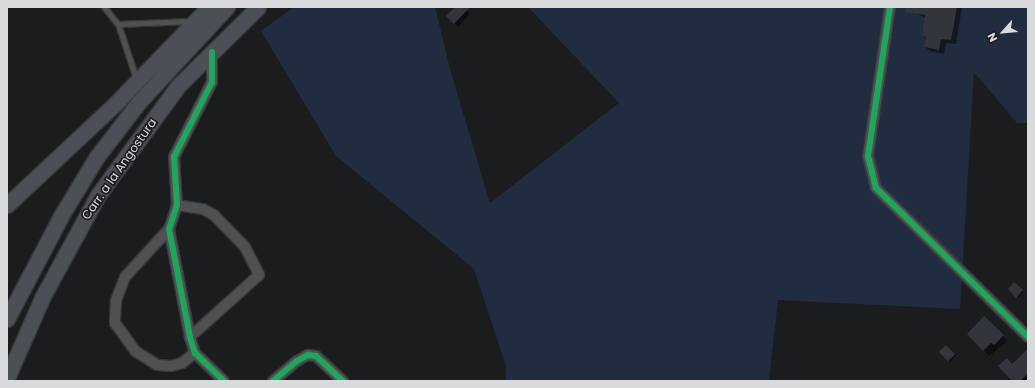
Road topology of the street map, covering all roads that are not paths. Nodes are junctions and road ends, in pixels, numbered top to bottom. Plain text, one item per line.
1 (104, 7) edge
2 (209, 7) edge
3 (227, 7) edge
4 (258, 7) edge
5 (890, 7) edge
6 (195, 20) junction
7 (118, 24) junction
8 (212, 52) junction
9 (137, 81) junction
10 (7, 205) edge
11 (176, 205) junction
12 (170, 229) junction
13 (7, 319) edge
14 (1027, 334) edge
15 (190, 337) junction
16 (195, 353) junction
17 (7, 378) edge
18 (224, 381) edge
19 (273, 381) edge
20 (343, 381) edge

1 - 7 lane
2 - 6 main road
3 - 13 main road, Carr. a la Angostura
4 - 8 main road, Carr. a la Angostura
5 - 14 street
6 - 7 lane
6 - 9 main road
7 - 9 lane
8 - 11 street
8 - 17 main road, Carr. a la Angostura
9 - 10 main road
11 - 12 street
11 - 15 street
12 - 15 street
12 - 16 street
15 - 16 street
16 - 18 street
19 - 20 street

